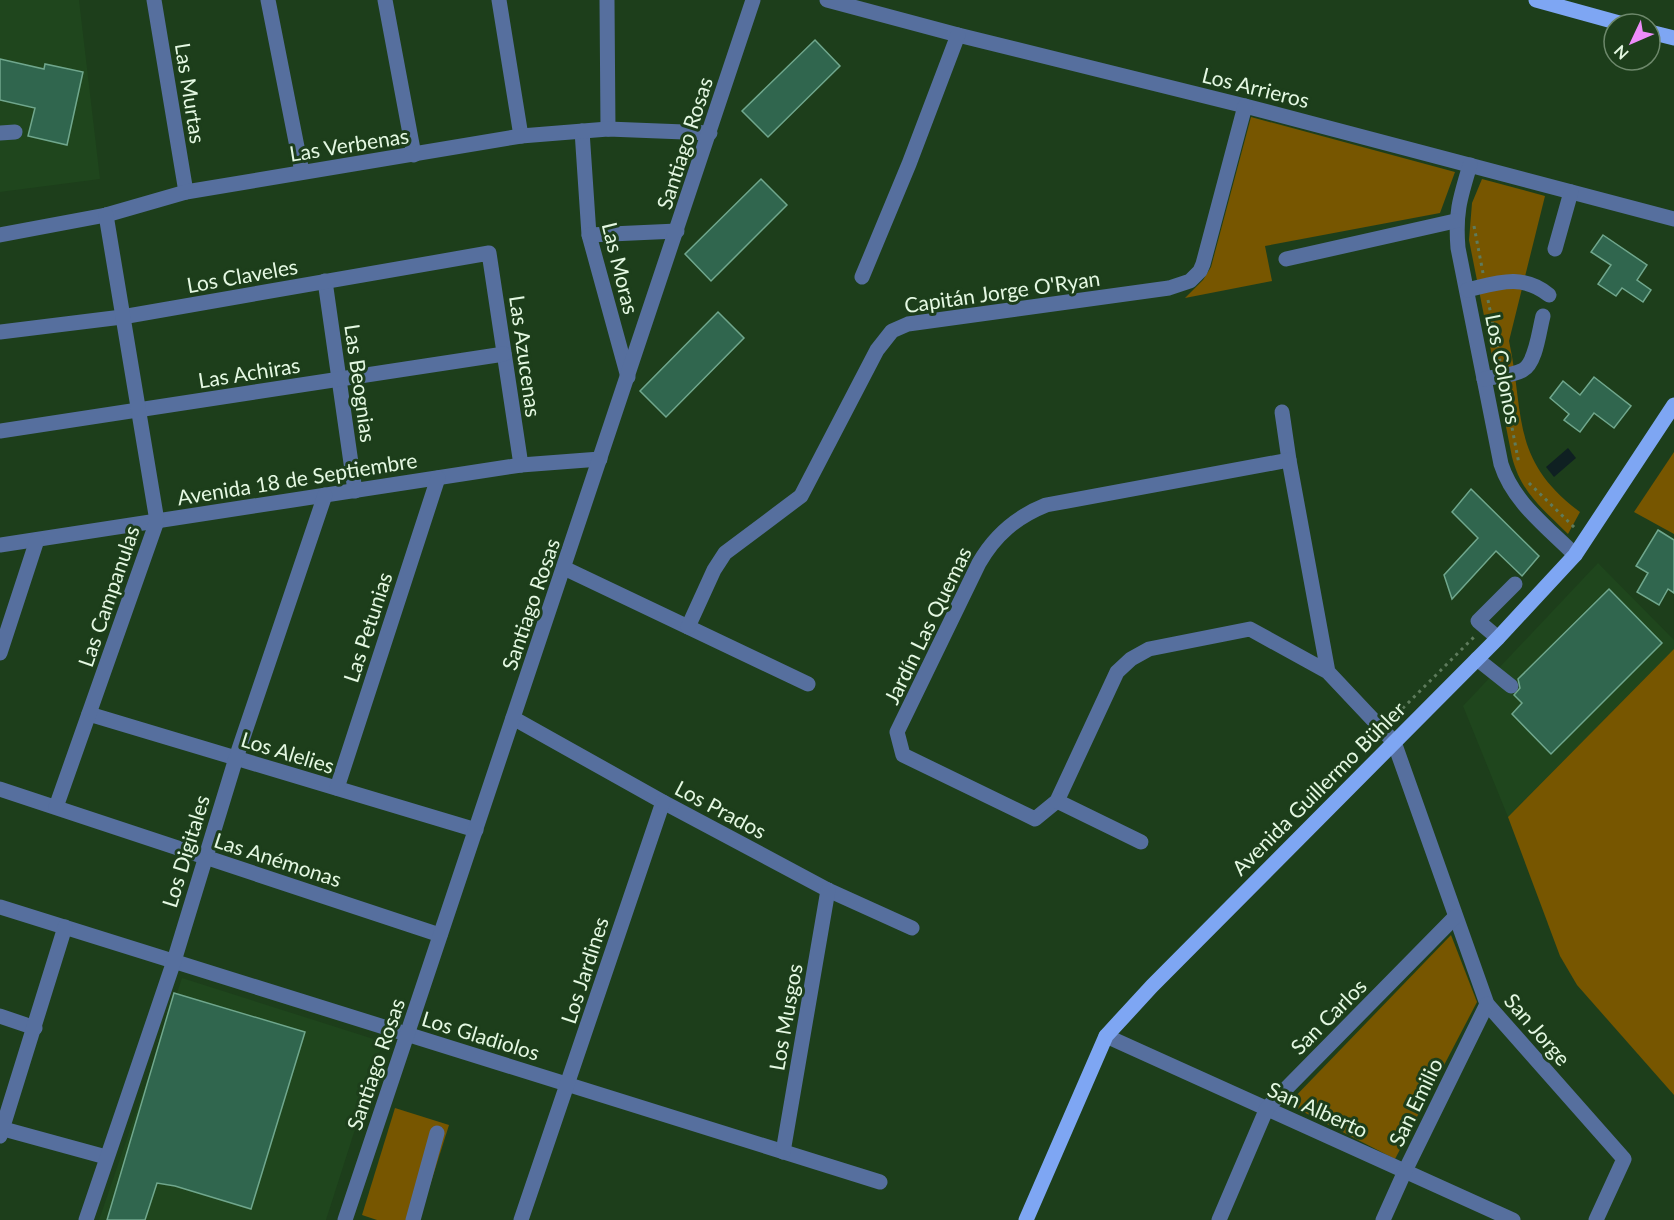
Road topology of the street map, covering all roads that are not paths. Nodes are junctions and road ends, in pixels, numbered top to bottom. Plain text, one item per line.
1 (154, 0) edge
2 (268, 0) edge
3 (386, 0) edge
4 (499, 0) edge
5 (607, 0) edge
6 (753, 0) edge
7 (827, 0) edge
8 (1536, 0) edge
9 (1602, 18) edge
10 (958, 35) junction
11 (1245, 106) junction
12 (608, 129) junction
13 (582, 131) junction
14 (710, 133) junction
15 (521, 136) junction
16 (414, 155) junction
17 (1470, 165) junction
18 (302, 172) junction
19 (186, 192) junction
20 (1571, 192) junction
21 (106, 214) junction
22 (1674, 219) edge
23 (1455, 221) junction
24 (677, 231) junction
25 (0, 235) edge
26 (589, 235) junction
27 (1555, 249) dead end
28 (489, 253) joint
29 (1286, 259) dead end
30 (862, 277) dead end
31 (325, 282) junction
32 (1467, 290) junction
33 (1549, 295) dead end
34 (122, 316) junction
35 (1543, 316) dead end
36 (0, 332) edge
37 (504, 354) junction
38 (628, 377) junction
39 (1484, 379) junction
40 (340, 380) junction
41 (1674, 405) edge
42 (138, 411) junction
43 (1282, 412) dead end
44 (0, 431) edge
45 (600, 459) junction
46 (1289, 460) junction
47 (520, 465) junction
48 (438, 478) junction
49 (354, 491) junction
50 (325, 495) junction
51 (157, 521) junction
52 (37, 540) junction
53 (0, 545) edge
54 (1575, 555) junction
55 (564, 568) junction
56 (1515, 584) dead end
57 (688, 627) junction
58 (1498, 638) junction
59 (0, 653) edge
60 (1477, 659) junction
61 (1328, 672) junction
62 (808, 684) dead end
63 (1511, 686) dead end
64 (89, 714) junction
65 (513, 718) junction
66 (1394, 742) junction
67 (236, 758) junction
68 (337, 788) junction
69 (0, 789) edge
70 (663, 801) junction
71 (1057, 801) junction
72 (56, 807) junction
73 (476, 830) junction
74 (1141, 843) dead end
75 (206, 857) junction
76 (828, 890) junction
77 (0, 907) edge
78 (1455, 917) junction
79 (65, 927) junction
80 (912, 928) dead end
81 (440, 935) junction
82 (174, 961) junction
83 (1487, 1004) junction
84 (0, 1016) edge
85 (35, 1028) junction
86 (407, 1034) junction
87 (1106, 1036) junction
88 (568, 1085) junction
89 (1267, 1108) junction
90 (1, 1131) edge
91 (437, 1133) dead end
92 (783, 1152) junction
93 (106, 1157) junction
94 (1405, 1171) junction
95 (880, 1182) dead end
96 (86, 1220) edge
97 (345, 1220) edge
98 (413, 1220) edge
99 (521, 1220) edge
100 (1026, 1220) edge
101 (1220, 1220) edge
102 (1383, 1220) edge
103 (1513, 1220) edge
104 (1596, 1220) edge

1 - 19 street, Las Murtas
2 - 18 street
3 - 16 street
4 - 15 street
5 - 12 street
6 - 14 street, Santiago Rosas
7 - 10 street, Los Arrieros
8 - 9 main road
10 - 11 street, Los Arrieros
10 - 30 street
11 - 17 street, Los Arrieros
11 - 57 street, Capitán Jorge O'Ryan
12 - 13 street, Las Verbenas
12 - 14 street, Las Verbenas
13 - 15 street, Las Verbenas
13 - 26 street, Las Moras
14 - 24 street, Santiago Rosas
15 - 16 street, Las Verbenas
16 - 18 street, Las Verbenas
17 - 20 street, Los Arrieros
17 - 23 street, Los Colonos
18 - 19 street, Las Verbenas
19 - 21 street, Las Verbenas
20 - 22 street, Los Arrieros
20 - 27 street
21 - 25 street, Las Verbenas
21 - 34 street, Las Campanulas
23 - 29 street
23 - 32 street, Los Colonos
24 - 26 street
24 - 38 street, Santiago Rosas
26 - 38 street, Las Moras
28 - 31 street, Los Claveles
28 - 37 street, Las Azucenas
31 - 34 street, Los Claveles
31 - 40 street, Las Beognias
32 - 33 street
32 - 39 street, Los Colonos
34 - 36 street, Los Claveles
34 - 42 street, Las Campanulas
35 - 39 street
37 - 40 street, Las Achiras
37 - 47 street, Las Azucenas
38 - 45 street, Santiago Rosas
39 - 54 street, Los Colonos
40 - 42 street, Las Achiras
40 - 49 street, Las Beognias
41 - 54 main road, Avenida Guillermo Bühler
42 - 44 street, Las Achiras
42 - 51 street, Las Campanulas
43 - 46 street
45 - 47 street, Avenida 18 de Septiembre
45 - 55 street, Santiago Rosas
46 - 61 street
46 - 71 street, Jardín Las Quemas
47 - 48 street, Avenida 18 de Septiembre
48 - 49 street, Avenida 18 de Septiembre
48 - 68 street, Las Petunias
49 - 50 street, Avenida 18 de Septiembre
50 - 51 street, Avenida 18 de Septiembre
50 - 67 street, Los Digitales
51 - 52 street, Avenida 18 de Septiembre
51 - 64 street, Las Campanulas
52 - 53 street, Avenida 18 de Septiembre
52 - 59 street
54 - 58 main road, Avenida Guillermo Bühler
55 - 57 street
55 - 65 street, Santiago Rosas
56 - 58 street
57 - 62 street
58 - 60 main road, Avenida Guillermo Bühler
60 - 63 street
60 - 66 main road, Avenida Guillermo Bühler
61 - 66 street, Jardín Las Quemas
61 - 71 street, Jardín Las Quemas
64 - 67 street, Los Alelies
64 - 72 street, Las Campanulas
65 - 70 street, Los Prados
65 - 73 street, Santiago Rosas
66 - 78 street, San Jorge
66 - 87 main road, Avenida Guillermo Bühler
67 - 68 street, Los Alelies
67 - 75 street, Los Digitales
68 - 73 street, Los Alelies
69 - 72 street, Las Anémonas
70 - 76 street, Los Prados
70 - 88 street, Los Jardines
71 - 74 street
72 - 75 street, Las Anémonas
73 - 81 street, Santiago Rosas
75 - 81 street, Las Anémonas
75 - 82 street, Los Digitales
76 - 80 street, Los Prados
76 - 92 street, Los Musgos
77 - 79 street, Los Gladiolos
78 - 83 street, San Jorge
78 - 89 street, San Carlos
79 - 82 street, Los Gladiolos
79 - 85 street
81 - 86 street, Santiago Rosas
82 - 86 street, Los Gladiolos
82 - 93 street, Los Digitales
83 - 94 street, San Emilio
83 - 104 street, San Jorge
84 - 85 street
85 - 90 street
86 - 88 street, Los Gladiolos
86 - 97 street, Santiago Rosas
87 - 89 street, San Alberto
87 - 100 main road, Avenida Guillermo Bühler
88 - 92 street, Los Gladiolos
88 - 99 street, Los Jardines
89 - 94 street, San Alberto
89 - 101 street, San Carlos
90 - 93 street
91 - 98 street
92 - 95 street, Los Gladiolos
93 - 96 street, Los Digitales
94 - 102 street, San Emilio
94 - 103 street, San Alberto

